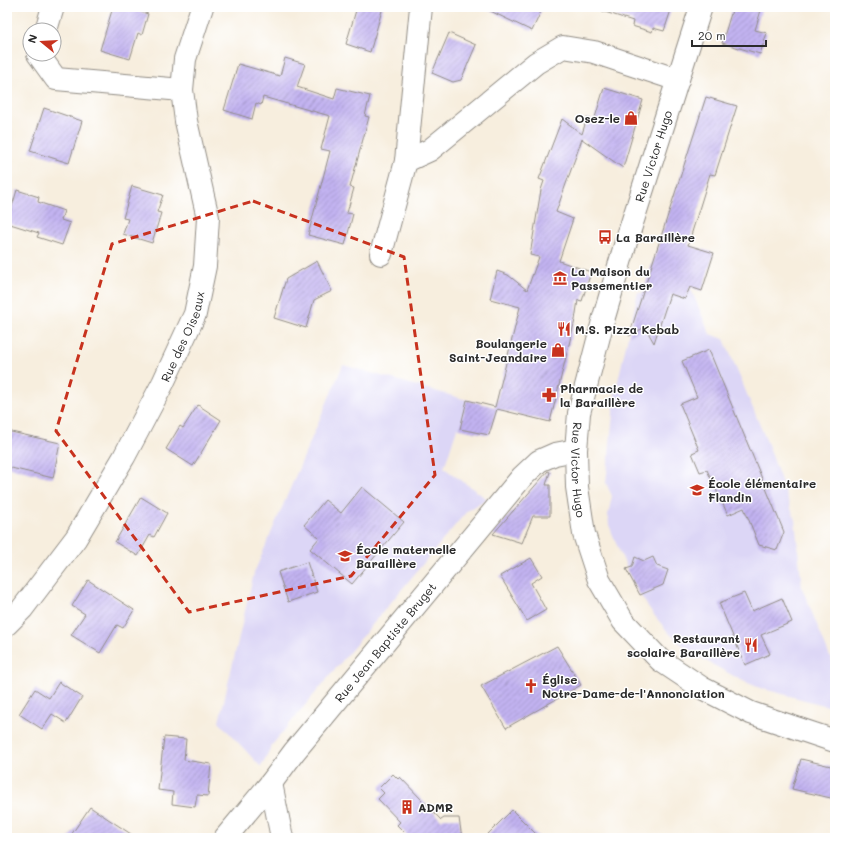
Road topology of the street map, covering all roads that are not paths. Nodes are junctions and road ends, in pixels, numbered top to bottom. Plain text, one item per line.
1 (53, 7) edge
2 (202, 7) edge
3 (421, 7) edge
4 (701, 7) edge
5 (48, 22) edge
6 (44, 62) edge
7 (678, 80) junction
8 (182, 90) junction
9 (406, 161) junction
10 (381, 254) dead end
11 (576, 450) junction
12 (7, 624) edge
13 (835, 741) edge
14 (271, 783) junction
15 (225, 838) edge
16 (282, 838) edge

1 - 5 street
2 - 8 street, Rue des Oiseaux
3 - 9 street
4 - 7 street, Rue Victor Hugo
6 - 8 street
7 - 9 street
7 - 11 street, Rue Victor Hugo
8 - 12 street, Rue des Oiseaux
9 - 10 street
11 - 13 street, Rue Victor Hugo
11 - 14 street, Rue Jean Baptiste Bruget
14 - 15 street, Rue Jean Baptiste Bruget
14 - 16 street

